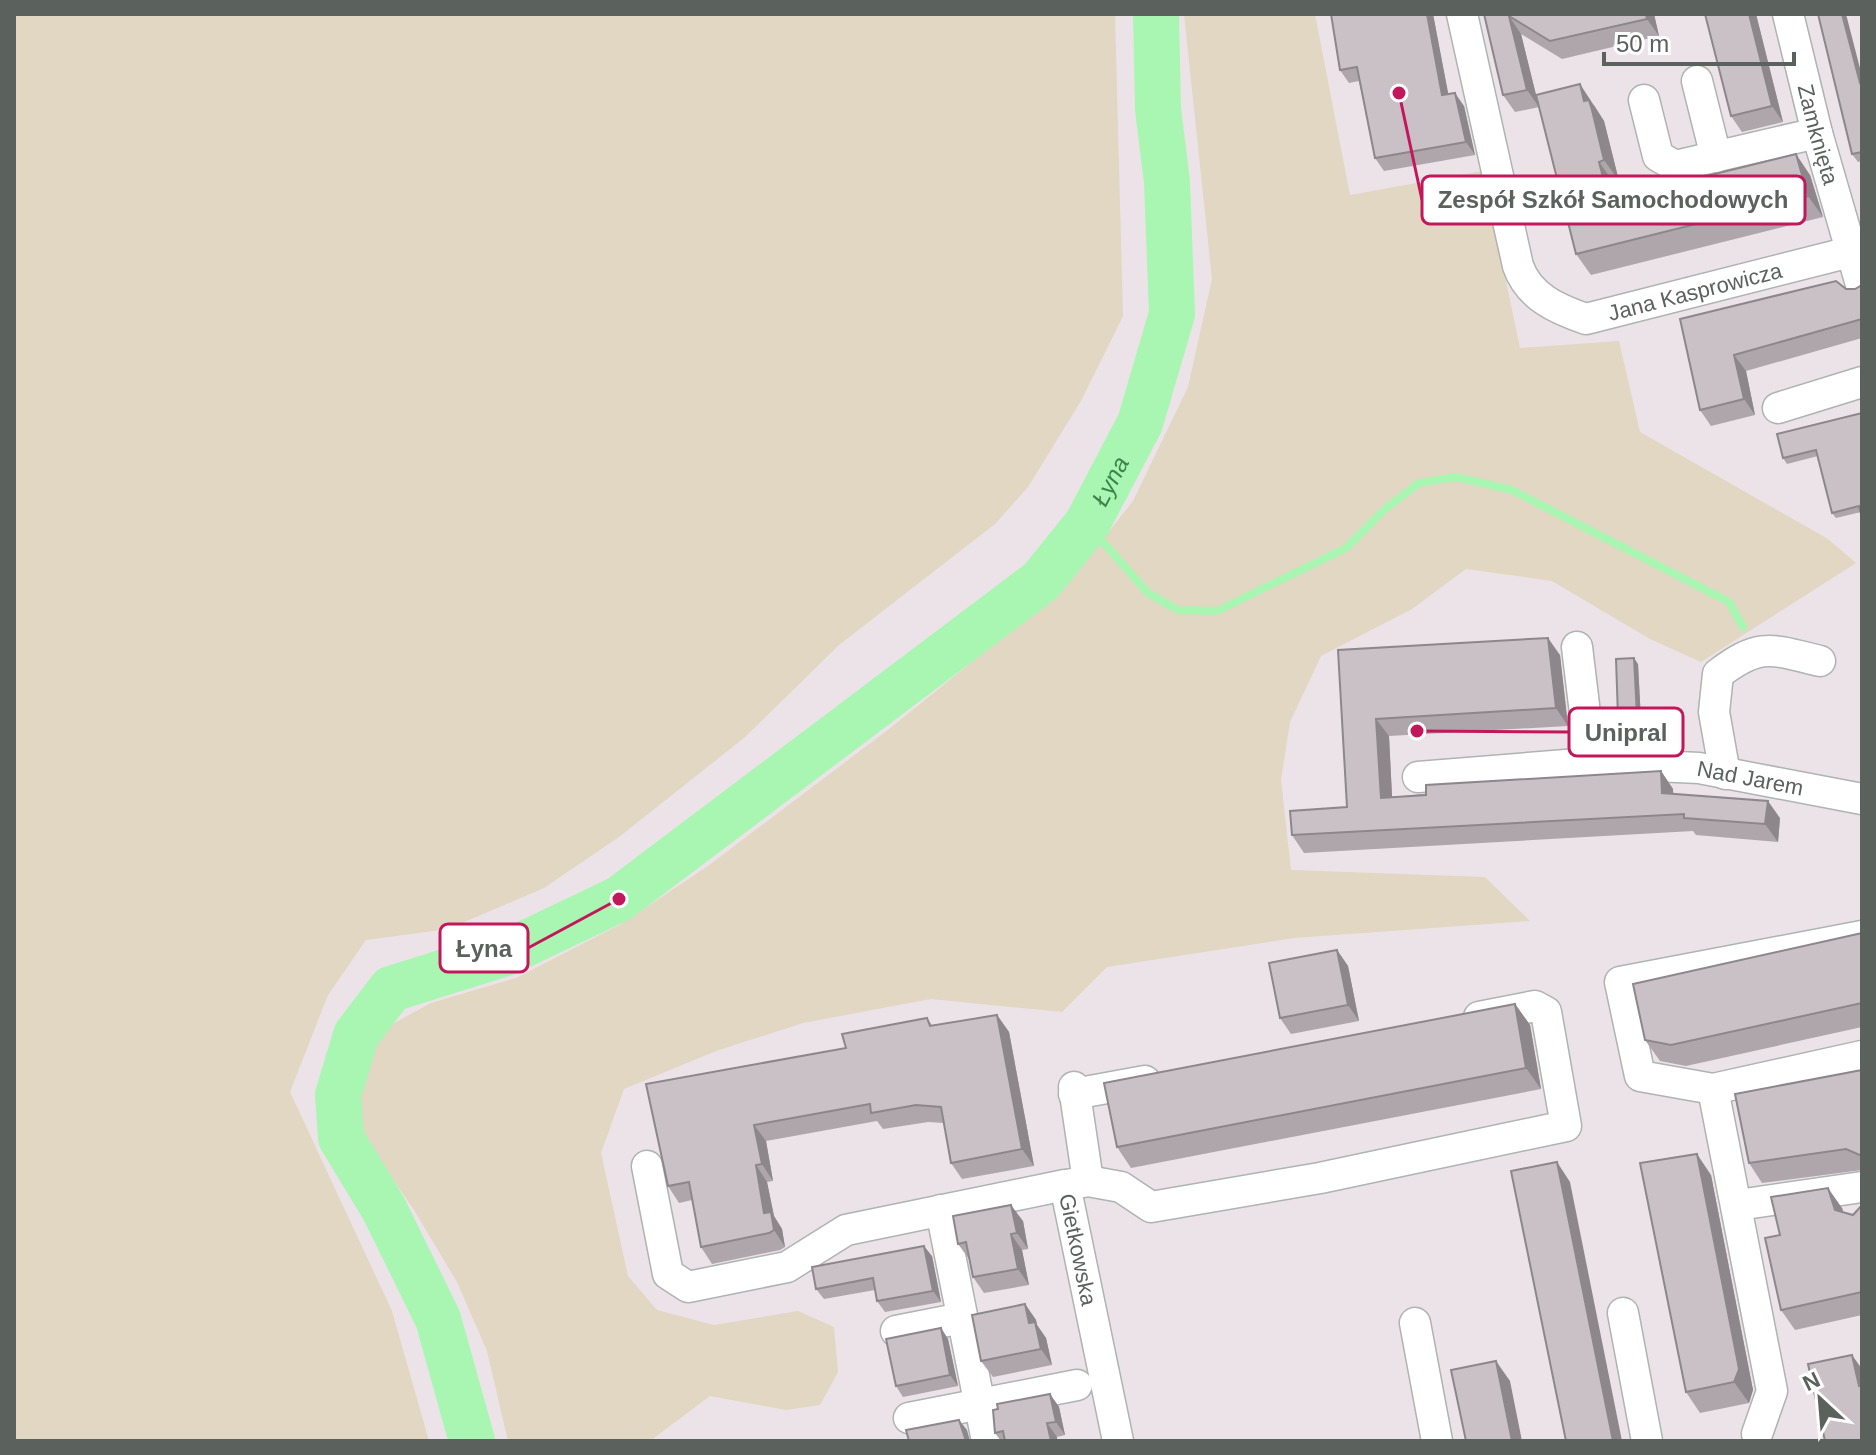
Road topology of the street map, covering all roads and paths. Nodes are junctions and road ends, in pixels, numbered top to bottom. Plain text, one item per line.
1 (1462, 14) edge
2 (1788, 14) edge
3 (1697, 81) dead end
4 (1644, 100) dead end
5 (1817, 133) junction
6 (1716, 157) junction
7 (1857, 250) edge
8 (1862, 288) edge
9 (1862, 382) edge
10 (1778, 408) dead end
11 (1577, 647) dead end
12 (1820, 661) dead end
13 (1591, 763) junction
14 (1725, 774) junction
15 (1418, 777) dead end
16 (1862, 799) edge
17 (1862, 936) edge
18 (1458, 1021) edge
19 (1862, 1056) edge
20 (1180, 1074) edge
21 (1713, 1089) junction
22 (647, 1166) dead end
23 (1077, 1183) junction
24 (1860, 1198) edge
25 (1738, 1205) junction
26 (941, 1210) junction
27 (1623, 1313) dead end
28 (962, 1318) junction
29 (1415, 1323) dead end
30 (896, 1331) dead end
31 (1077, 1385) dead end
32 (980, 1404) junction
33 (909, 1418) dead end
34 (1757, 1434) dead end
35 (987, 1441) edge
36 (1118, 1441) edge
37 (1437, 1441) edge
38 (1647, 1441) edge

1 - 7 street, Jana Kasprowicza
2 - 5 street, Zamknięta
3 - 6 street
4 - 6 street
5 - 6 street
5 - 7 street, Zamknięta
7 - 8 street, Zamknięta
9 - 10 street
11 - 13 street
12 - 14 street
13 - 14 street, Nad Jarem
13 - 15 street, Nad Jarem
14 - 16 street, Nad Jarem
17 - 21 street
18 - 23 street
19 - 21 street
20 - 23 street
21 - 25 street
22 - 26 street, Gietkowska
23 - 26 street, Gietkowska
23 - 36 street, Gietkowska
24 - 25 street
25 - 34 street
26 - 28 street
27 - 38 street
28 - 30 street
28 - 32 street
29 - 37 street
31 - 32 street
32 - 33 street
32 - 35 street

